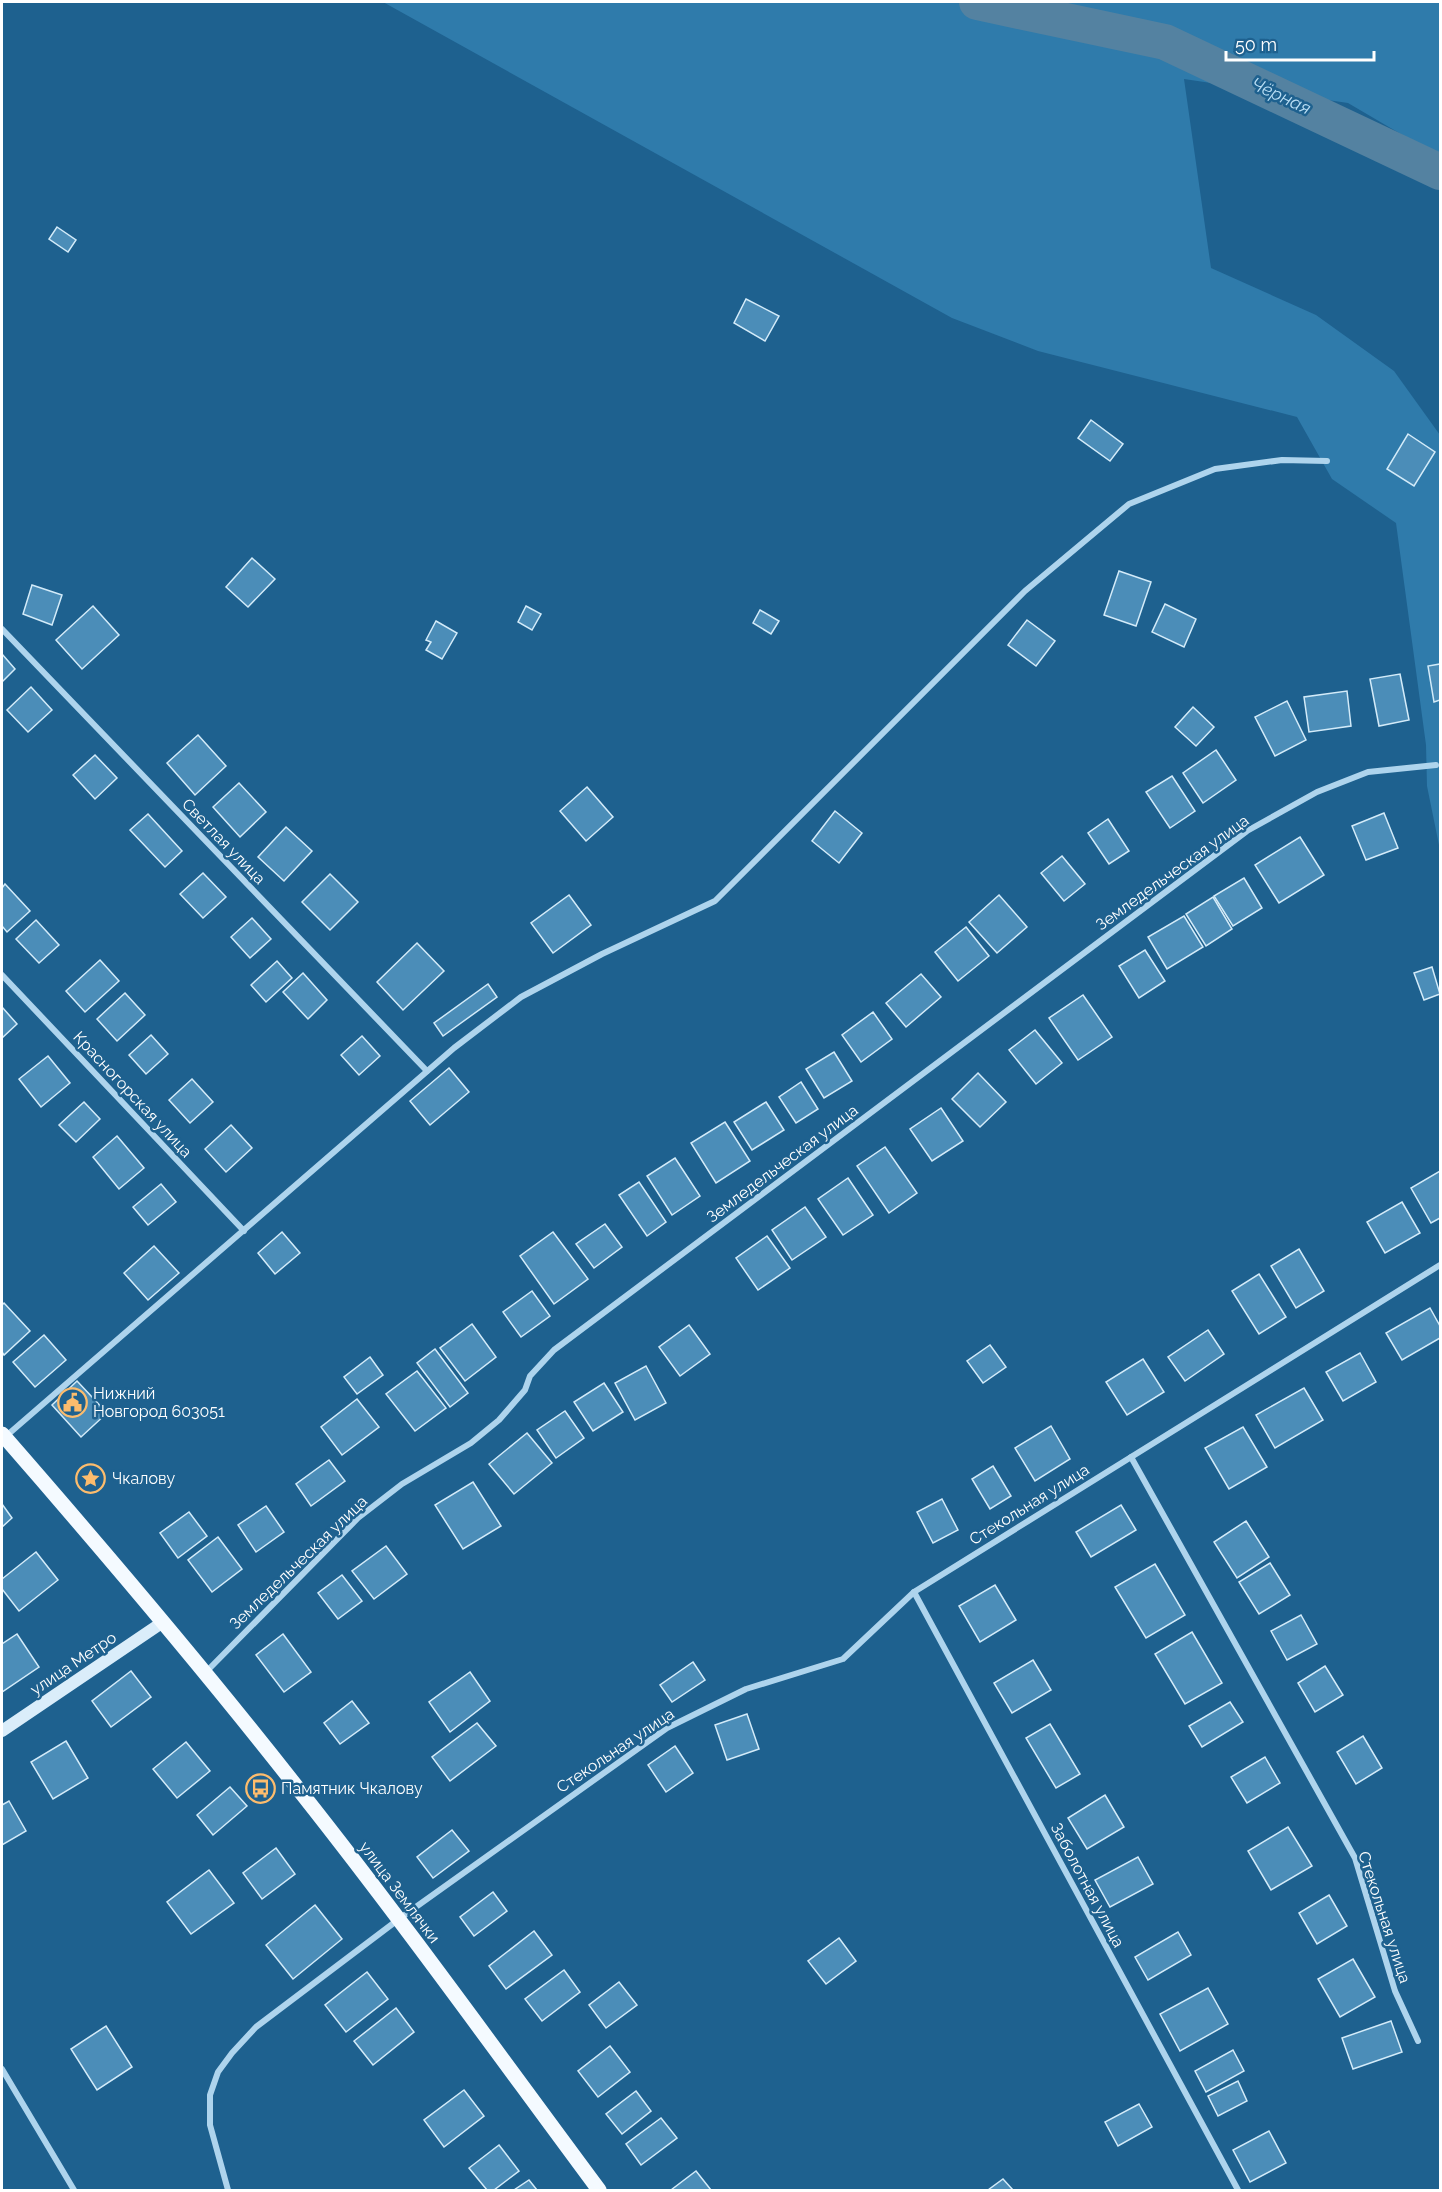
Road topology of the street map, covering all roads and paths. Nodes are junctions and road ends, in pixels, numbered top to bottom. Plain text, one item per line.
1 (1327, 461) dead end
2 (2, 629) edge
3 (1436, 765) dead end
4 (2, 975) edge
5 (428, 1071) junction
6 (244, 1232) junction
7 (1440, 1265) edge
8 (3, 1436) edge
9 (1131, 1457) junction
10 (914, 1592) junction
11 (163, 1622) junction
12 (205, 1672) junction
13 (2, 1731) edge
14 (399, 1919) junction
15 (1418, 2041) dead end
16 (2, 2069) edge
17 (74, 2190) edge
18 (228, 2190) edge
19 (599, 2190) edge
20 (1239, 2190) edge

1 - 5 street
2 - 5 street, Светлая улица
3 - 12 street, Земледельческая улица
4 - 6 street, Красногорская улица
5 - 6 street
6 - 8 street
7 - 9 street, Стекольная улица
8 - 11 main road, улица Землячки
9 - 10 street, Стекольная улица
9 - 15 street, Стекольная улица
10 - 14 street, Стекольная улица
10 - 20 street, Заболотная улица
11 - 12 main road, улица Землячки
11 - 13 street, улица Метро
12 - 14 main road, улица Землячки
14 - 18 street, Стекольная улица
14 - 19 main road, улица Землячки
16 - 17 street

